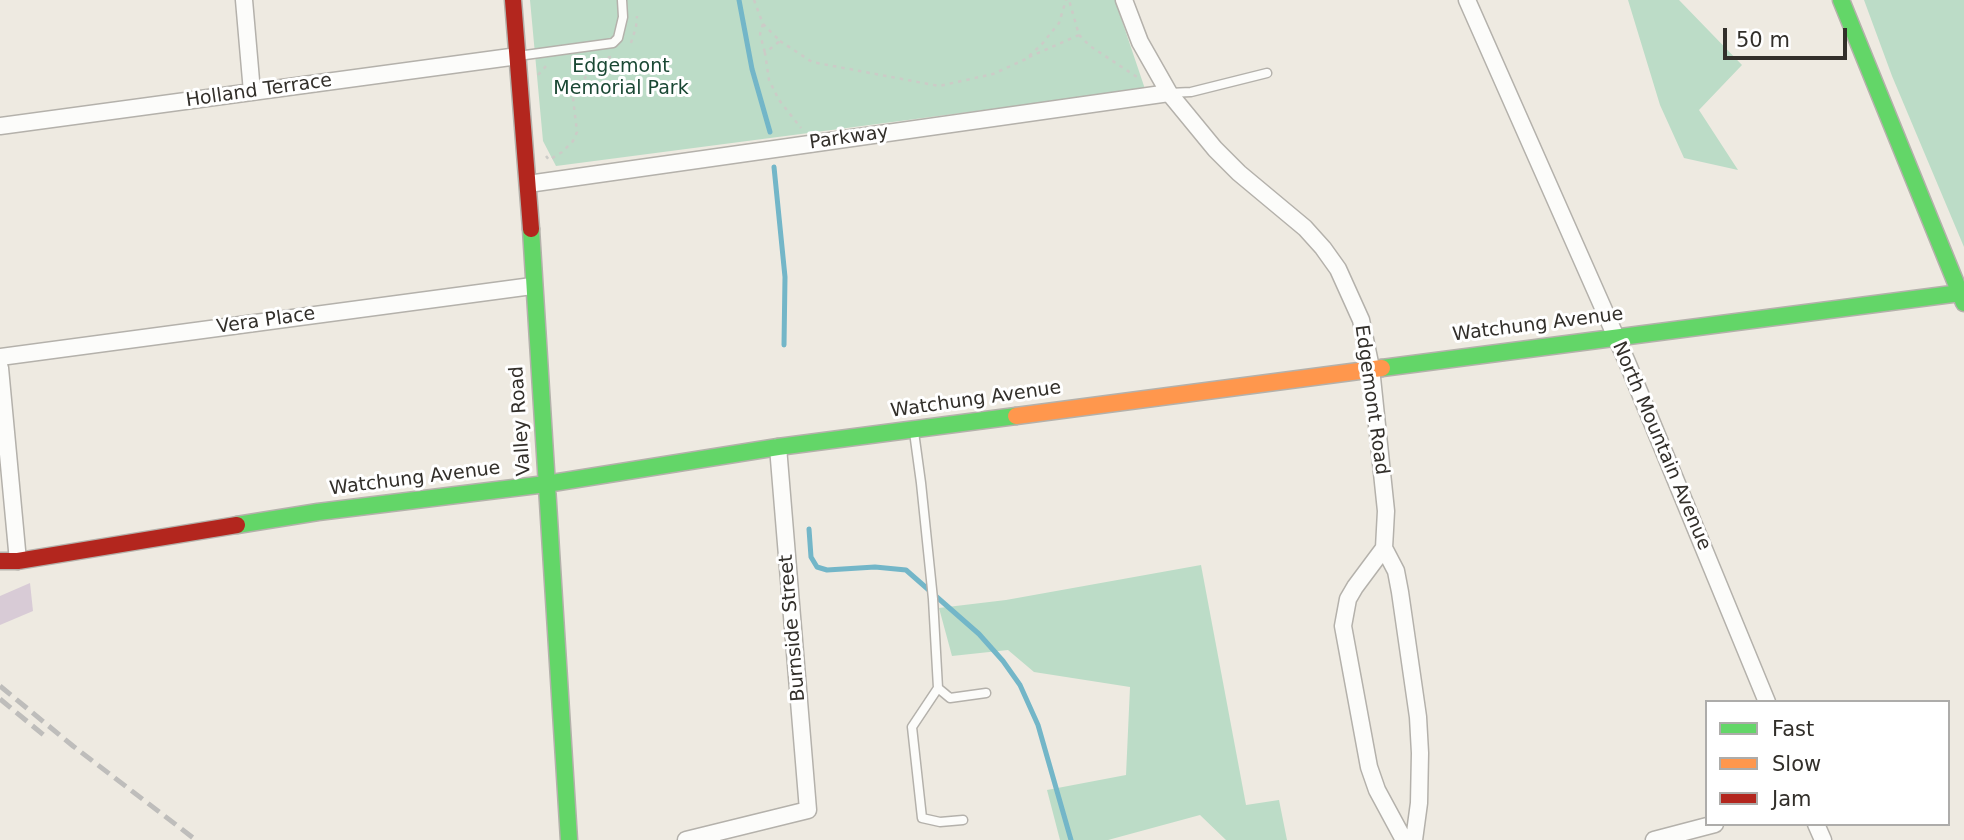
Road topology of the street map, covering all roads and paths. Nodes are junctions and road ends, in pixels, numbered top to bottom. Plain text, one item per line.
1 (244, 0) edge
2 (513, 0) edge
3 (622, 0) edge
4 (754, 0) edge
5 (1067, 0) edge
6 (1124, 0) edge
7 (1467, 0) edge
8 (1841, 0) edge
9 (636, 12) dead end
10 (763, 24) junction
11 (1079, 35) junction
12 (780, 41) junction
13 (630, 44) dead end
14 (623, 51) dead end
15 (765, 53) junction
16 (518, 56) junction
17 (1026, 59) junction
18 (595, 61) junction
19 (547, 64) dead end
20 (559, 64) dead end
21 (1267, 73) dead end
22 (533, 76) dead end
23 (1140, 79) dead end
24 (252, 92) junction
25 (1169, 93) junction
26 (0, 126) edge
27 (804, 145) junction
28 (549, 160) dead end
29 (528, 184) junction
30 (532, 286) junction
31 (1962, 298) edge
32 (1615, 337) junction
33 (0, 357) edge
34 (0, 368) edge
35 (1371, 368) junction
36 (914, 429) junction
37 (778, 447) junction
38 (546, 484) junction
39 (1384, 548) junction
40 (0, 561) edge
41 (18, 561) junction
42 (938, 688) junction
43 (986, 693) dead end
44 (1765, 700) edge
45 (963, 820) dead end
46 (1708, 826) edge
47 (569, 840) edge
48 (686, 840) edge
49 (1404, 840) edge
50 (1414, 840) edge
51 (1654, 840) edge

1 - 24 street
2 - 16 street, Valley Road
3 - 16 lane
4 - 10 path
5 - 11 path
5 - 17 path
6 - 25 street, Edgemont Road
7 - 32 street, North Mountain Avenue
8 - 31 street
9 - 13 path
10 - 12 path
10 - 15 path
11 - 17 path
11 - 23 path
12 - 15 path
12 - 17 path
14 - 18 path
15 - 27 path
16 - 24 street, Holland Terrace
16 - 29 street, Valley Road
18 - 20 path
18 - 28 path
19 - 22 path
21 - 25 lane
24 - 26 street, Holland Terrace
25 - 27 street, Parkway
25 - 35 street, Edgemont Road
27 - 29 street, Parkway
29 - 30 street, Valley Road
30 - 33 street, Vera Place
30 - 38 street, Valley Road
31 - 32 street, Watchung Avenue
32 - 35 street, Watchung Avenue
32 - 44 street, North Mountain Avenue
34 - 41 street
35 - 36 street, Watchung Avenue
35 - 39 street, Edgemont Road
36 - 37 street, Watchung Avenue
36 - 42 lane
37 - 38 street, Watchung Avenue
37 - 48 street, Burnside Street
38 - 41 street, Watchung Avenue
38 - 47 street, Valley Road
39 - 49 street
39 - 50 street, Edgemont Road
40 - 41 street, Watchung Avenue
42 - 43 lane
42 - 45 lane
46 - 51 street

